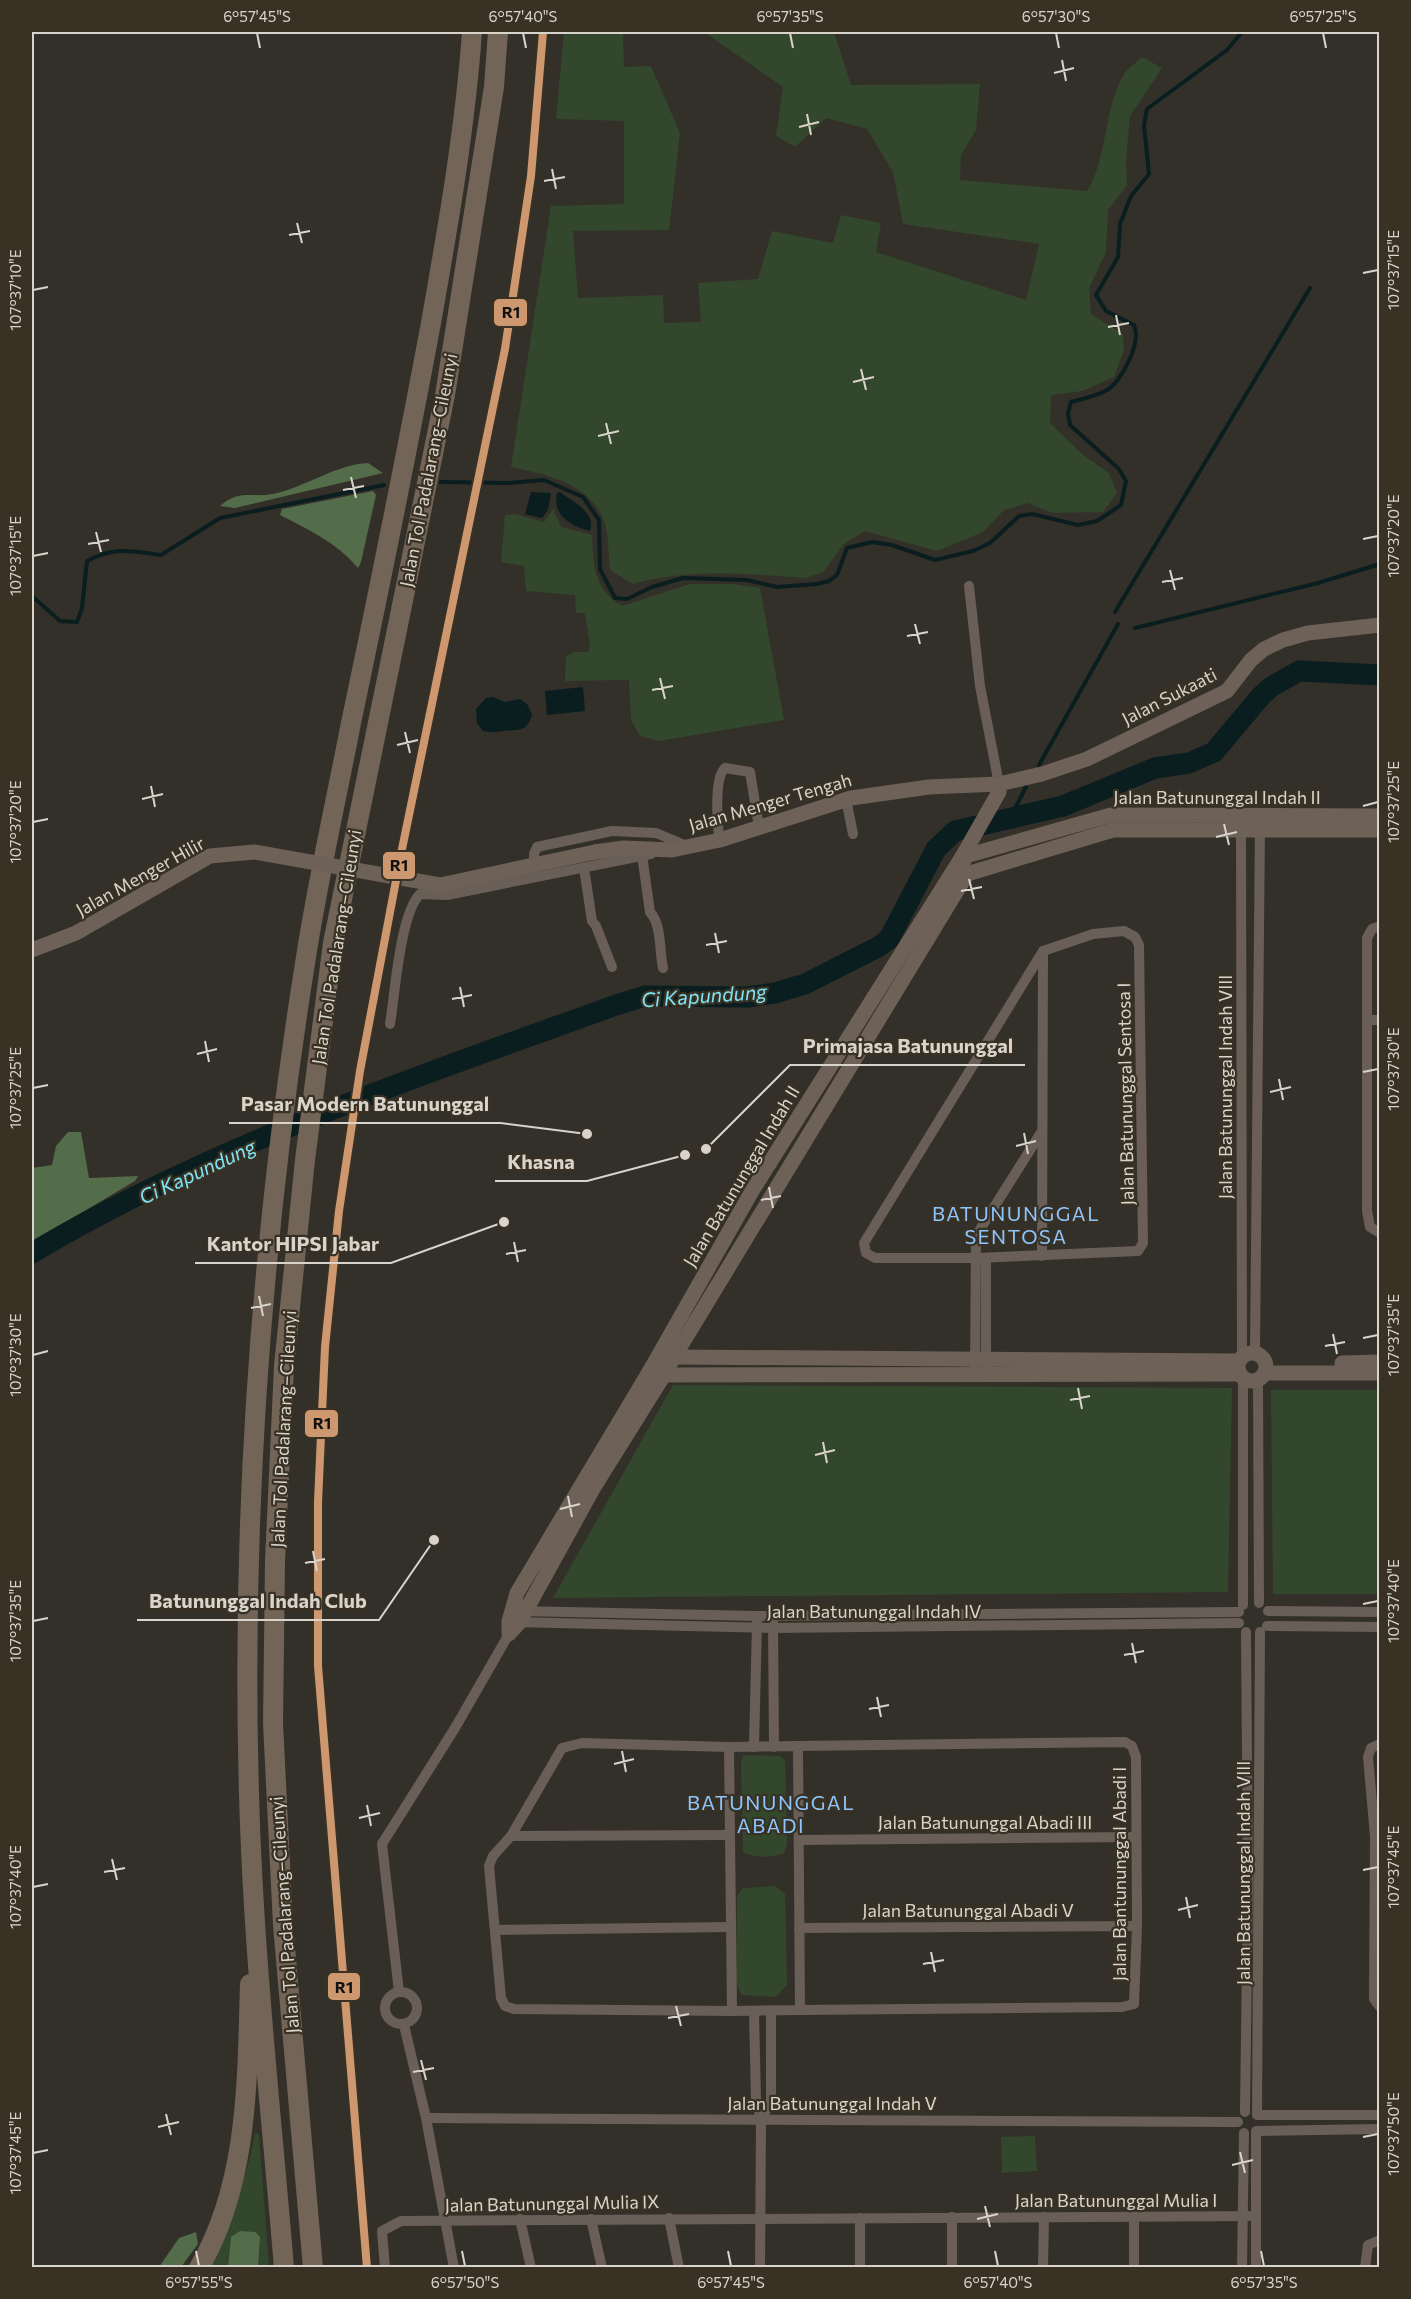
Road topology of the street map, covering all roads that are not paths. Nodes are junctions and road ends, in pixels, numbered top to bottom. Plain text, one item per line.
1 (472, 32) edge
2 (498, 32) edge
3 (969, 586) dead end
4 (1380, 625) edge
5 (999, 788) junction
6 (846, 799) junction
7 (1380, 816) edge
8 (1241, 824) junction
9 (1260, 824) junction
10 (759, 826) junction
11 (1380, 830) edge
12 (853, 834) dead end
13 (720, 840) junction
14 (688, 847) junction
15 (672, 850) junction
16 (642, 855) junction
17 (962, 856) junction
18 (584, 868) junction
19 (967, 874) junction
20 (535, 878) junction
21 (411, 881) joint
22 (1380, 926) edge
23 (32, 950) edge
24 (1043, 951) junction
25 (612, 967) dead end
26 (663, 968) dead end
27 (1367, 1020) junction
28 (1380, 1020) edge
29 (390, 1024) dead end
30 (1367, 1117) junction
31 (1380, 1117) edge
32 (1042, 1131) junction
33 (1380, 1233) edge
34 (1042, 1256) junction
35 (981, 1258) junction
36 (675, 1357) junction
37 (981, 1358) junction
38 (1380, 1362) edge
39 (658, 1366) junction
40 (1251, 1367) junction
41 (1380, 1373) edge
42 (981, 1374) junction
43 (1260, 1603) junction
44 (1268, 1611) junction
45 (1380, 1612) edge
46 (757, 1616) junction
47 (774, 1616) junction
48 (1242, 1618) junction
49 (515, 1620) junction
50 (1380, 1627) edge
51 (758, 1628) junction
52 (773, 1628) junction
53 (1264, 1629) junction
54 (1380, 1744) edge
55 (798, 1746) junction
56 (729, 1747) junction
57 (754, 1747) junction
58 (774, 1747) junction
59 (730, 1834) junction
60 (511, 1836) junction
61 (1377, 1836) edge
62 (1136, 1837) junction
63 (799, 1840) junction
64 (1254, 1883) junction
65 (253, 1891) junction
66 (1137, 1926) junction
67 (1378, 1926) edge
68 (731, 1927) junction
69 (799, 1928) junction
70 (496, 1930) junction
71 (399, 1992) junction
72 (1380, 2007) edge
73 (800, 2010) junction
74 (732, 2011) junction
75 (754, 2011) junction
76 (771, 2011) junction
77 (404, 2025) junction
78 (1245, 2112) junction
79 (1257, 2115) junction
80 (1380, 2115) edge
81 (426, 2118) junction
82 (761, 2119) junction
83 (1238, 2122) junction
84 (1380, 2129) edge
85 (1256, 2131) junction
86 (1244, 2133) junction
87 (1242, 2216) junction
88 (1256, 2216) junction
89 (952, 2217) junction
90 (1044, 2217) junction
91 (1134, 2217) junction
92 (669, 2218) junction
93 (761, 2218) junction
94 (860, 2218) junction
95 (520, 2219) junction
96 (591, 2219) junction
97 (444, 2220) junction
98 (1380, 2240) edge
99 (310, 2242) junction
100 (199, 2268) edge
101 (284, 2268) edge
102 (313, 2268) edge
103 (318, 2268) edge
104 (385, 2268) edge
105 (454, 2268) edge
106 (531, 2268) edge
107 (602, 2268) edge
108 (679, 2268) edge
109 (760, 2268) edge
110 (860, 2268) edge
111 (952, 2268) edge
112 (1043, 2268) edge
113 (1134, 2268) edge
114 (1242, 2268) edge
115 (1256, 2268) edge
116 (1365, 2268) edge

1 - 65 highway, Jalan Tol Padalarang–Cileunyi
2 - 99 highway, Jalan Tol Padalarang–Cileunyi
3 - 5 street
4 - 5 street, Jalan Sukaati
5 - 6 street, Jalan Menger Tengah
5 - 17 street
6 - 10 street, Jalan Menger Tengah
6 - 12 street
7 - 9 street, Jalan Batununggal Indah II
8 - 9 street, Jalan Batununggal Indah II
8 - 17 street, Jalan Batununggal Indah II
8 - 19 street, Jalan Batununggal Indah II
8 - 40 street, Jalan Batununggal Indah VIII
9 - 11 street, Jalan Batununggal Indah II
9 - 40 street, Jalan Batununggal Indah VIII
10 - 13 street, Jalan Menger Tengah
10 - 13 street
13 - 14 street, Jalan Menger Tengah
14 - 15 street, Jalan Menger Tengah
14 - 20 street
15 - 16 street
15 - 21 street, Jalan Menger Tengah, bridge
16 - 18 street
16 - 26 street
17 - 19 street
17 - 39 street, Jalan Batununggal Indah II
18 - 20 street
18 - 25 street
19 - 36 street, Jalan Batununggal Indah II
20 - 29 street
21 - 23 street, Jalan Menger Hilir, bridge
22 - 27 street
24 - 32 street
24 - 34 street, Jalan Batununggal Sentosa I
24 - 35 street
27 - 28 street
27 - 30 street
30 - 31 street
30 - 33 street
32 - 34 street
32 - 35 street
34 - 35 street
35 - 37 street
36 - 37 street
36 - 39 street
37 - 40 street
37 - 42 street
38 - 40 street
39 - 42 street
39 - 49 street, Jalan Batununggal Indah II
40 - 41 street
40 - 42 street
40 - 43 street, Jalan Batununggal Indah VIII
40 - 48 street, Jalan Batununggal Indah VIII
43 - 44 street
43 - 48 street
44 - 45 street
44 - 53 street, Jalan Batununggal Indah VIII
46 - 47 street, Jalan Batununggal Indah IV
46 - 49 street, Jalan Batununggal Indah IV
46 - 51 street
47 - 48 street, Jalan Batununggal Indah IV
47 - 52 street
48 - 52 street, Jalan Batununggal Indah IV
48 - 53 street
48 - 64 street, Jalan Batununggal Indah VIII
49 - 51 street, Jalan Batununggal Indah IV
49 - 71 street
50 - 53 street
51 - 52 street, Jalan Batununggal Indah IV
51 - 57 street
52 - 58 street
53 - 64 street, Jalan Batununggal Indah VIII
54 - 61 street
55 - 58 street
55 - 62 street, Jalan Bantununggal Abadi I
55 - 63 street
56 - 57 street
56 - 59 street
56 - 60 street
57 - 58 street
59 - 60 street
59 - 68 street
60 - 70 street
61 - 67 street
62 - 63 street, Jalan Batununggal Abadi III
62 - 66 street, Jalan Bantununggal Abadi I
63 - 69 street
64 - 78 street, Jalan Batununggal Indah VIII
64 - 79 street, Jalan Batununggal Indah VIII
65 - 100 highway
65 - 101 highway, Jalan Tol Padalarang–Cileunyi
66 - 69 street, Jalan Batununggal Abadi V
66 - 73 street, Jalan Bantununggal Abadi I
67 - 72 street
68 - 70 street
68 - 74 street
69 - 73 street
70 - 74 street
71 - 77 street
71 - 77 street
73 - 76 street
74 - 75 street
75 - 76 street
75 - 82 street
76 - 82 street
77 - 81 street
78 - 79 street
78 - 83 street
79 - 80 street
79 - 85 street
81 - 82 street, Jalan Batununggal Indah V
81 - 97 street
82 - 83 street, Jalan Batununggal Indah V
82 - 93 street
83 - 86 street
84 - 85 street
85 - 86 street
85 - 88 street
86 - 87 street
87 - 88 street, Jalan Batununggal Mulia I
87 - 91 street, Jalan Batununggal Mulia I
87 - 114 street
88 - 115 street
89 - 90 street, Jalan Batununggal Mulia I
89 - 94 street, Jalan Batununggal Mulia I
89 - 111 street
90 - 91 street, Jalan Batununggal Mulia I
90 - 112 street
91 - 113 street
92 - 93 street, Jalan Batununggal Mulia IX
92 - 96 street, Jalan Batununggal Mulia IX
92 - 108 street
93 - 94 street, Jalan Batununggal Mulia I
93 - 109 street
94 - 110 street
95 - 96 street, Jalan Batununggal Mulia IX
95 - 97 street, Jalan Batununggal Mulia IX
95 - 106 street
96 - 107 street
97 - 104 street, Jalan Batununggal Mulia IX
97 - 105 street
98 - 116 street
99 - 102 highway, Jalan Tol Padalarang–Cileunyi
99 - 103 highway

